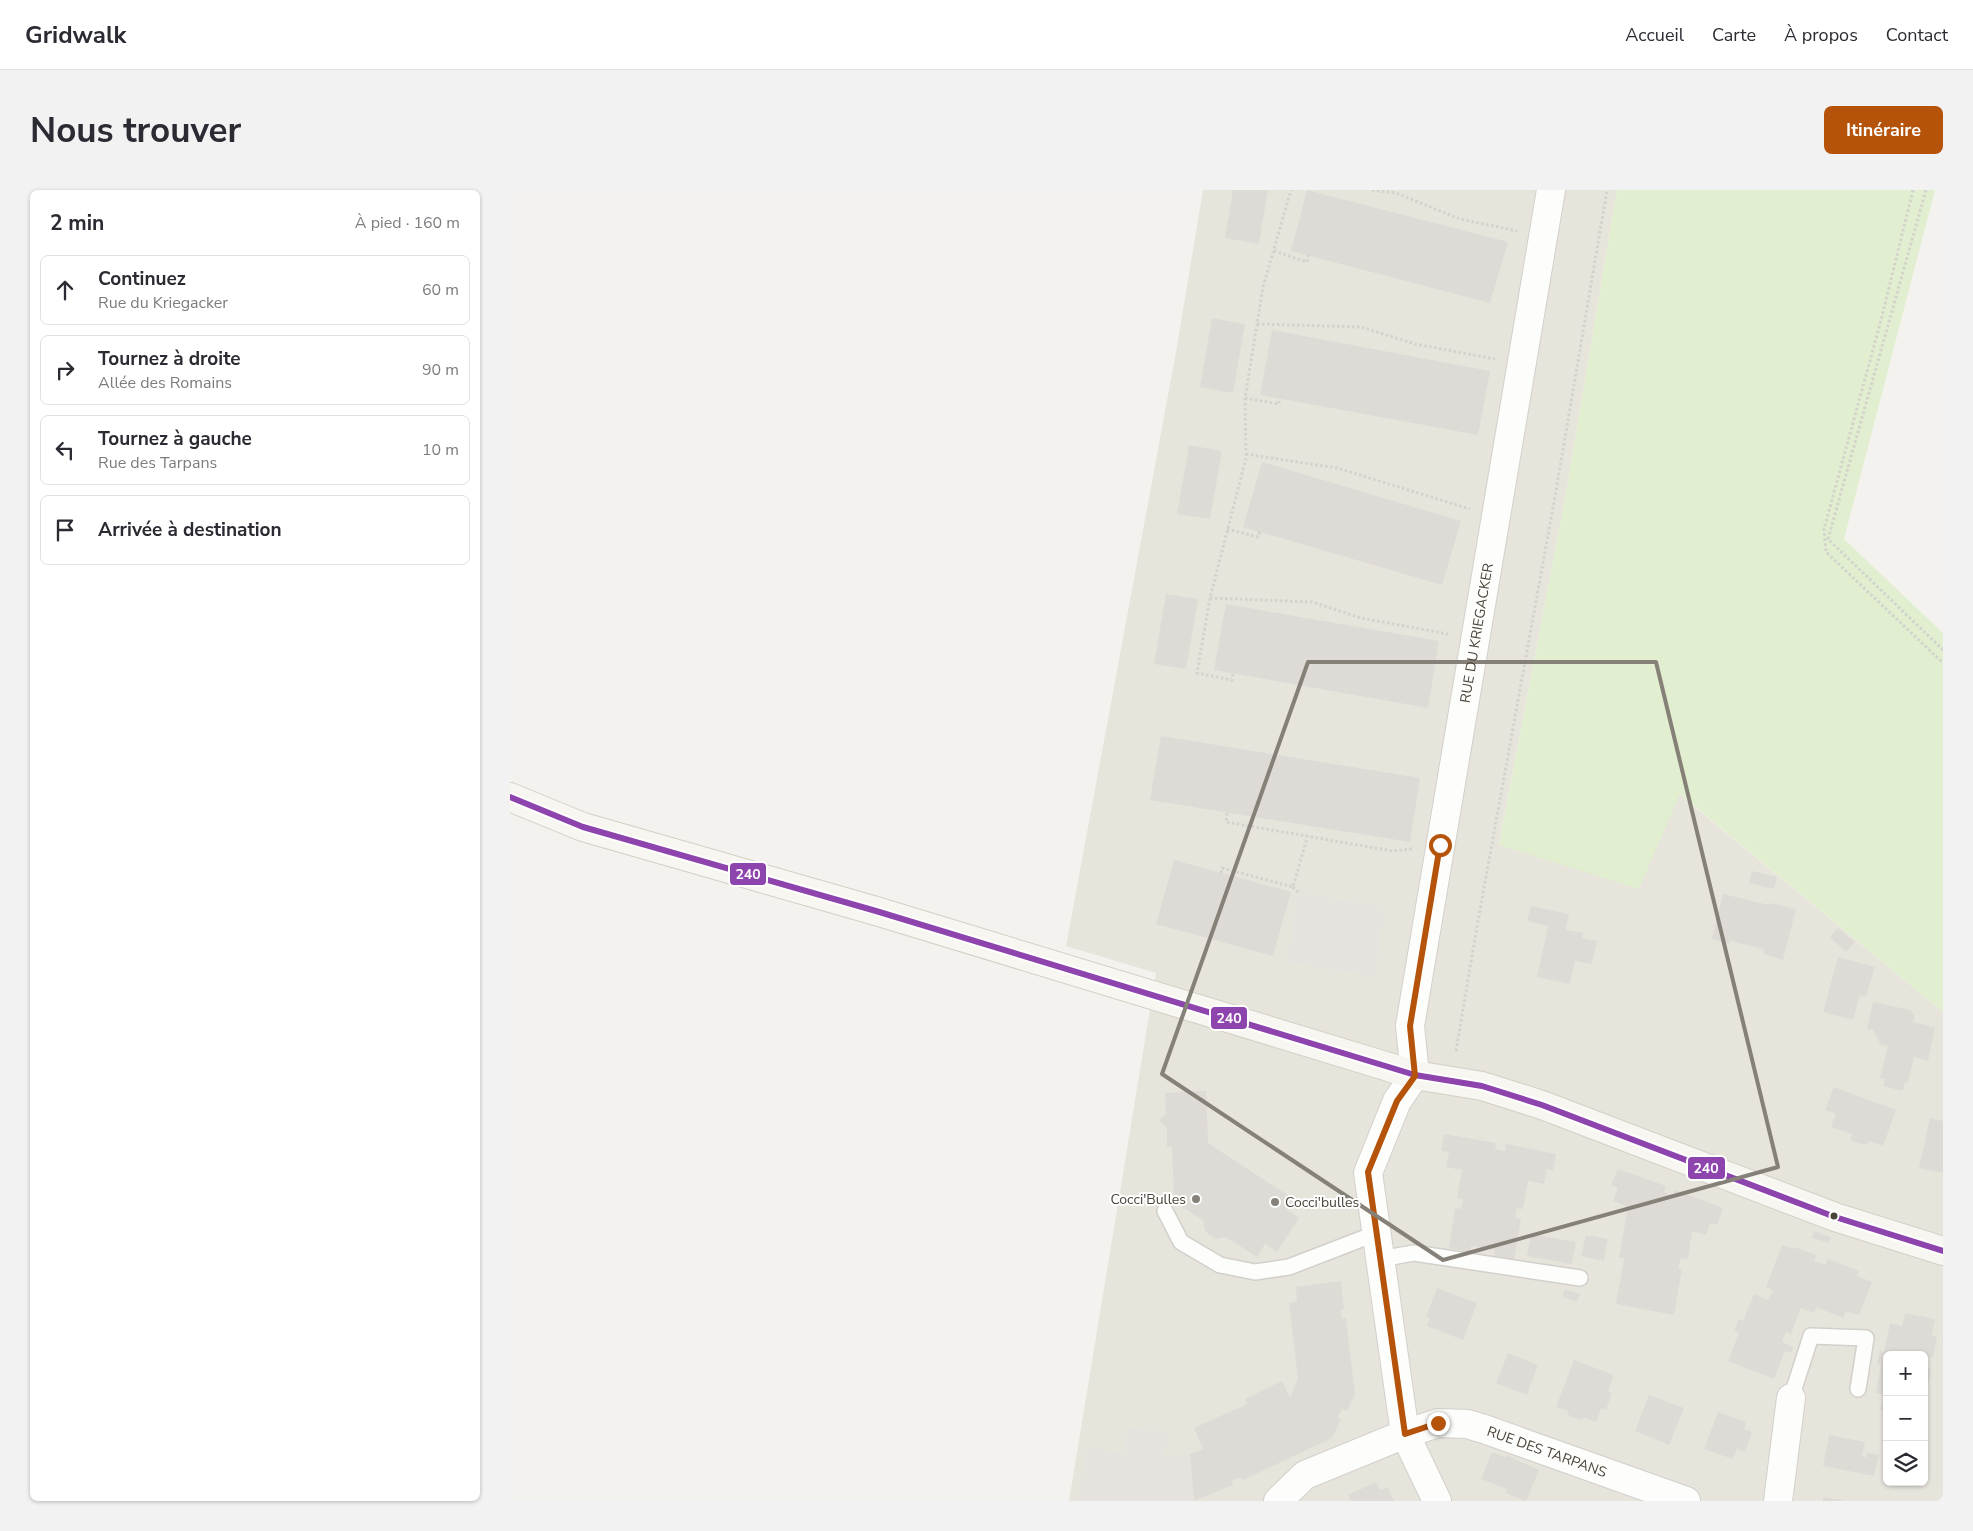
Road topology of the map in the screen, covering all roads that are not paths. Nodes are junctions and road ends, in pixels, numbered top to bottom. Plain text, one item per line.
1 (1551, 190) edge
2 (510, 797) edge
3 (510, 816) edge
4 (583, 826) junction
5 (1415, 1076) junction
6 (1164, 1211) dead end
7 (1378, 1246) junction
8 (1943, 1251) edge
9 (1580, 1278) dead end
10 (1858, 1389) dead end
11 (1791, 1398) joint
12 (1405, 1434) junction
13 (1278, 1501) edge
14 (1437, 1501) edge
15 (1686, 1501) edge
16 (1778, 1501) edge

1 - 5 street, RUE DU KRIEGACKER
2 - 4 street
3 - 4 street
4 - 5 street
5 - 7 street
5 - 8 street
6 - 7 lane
7 - 9 lane
7 - 12 street
10 - 11 lane
11 - 16 street
12 - 13 street, RUE DES TARPANS
12 - 14 street
12 - 15 street, RUE DES TARPANS

